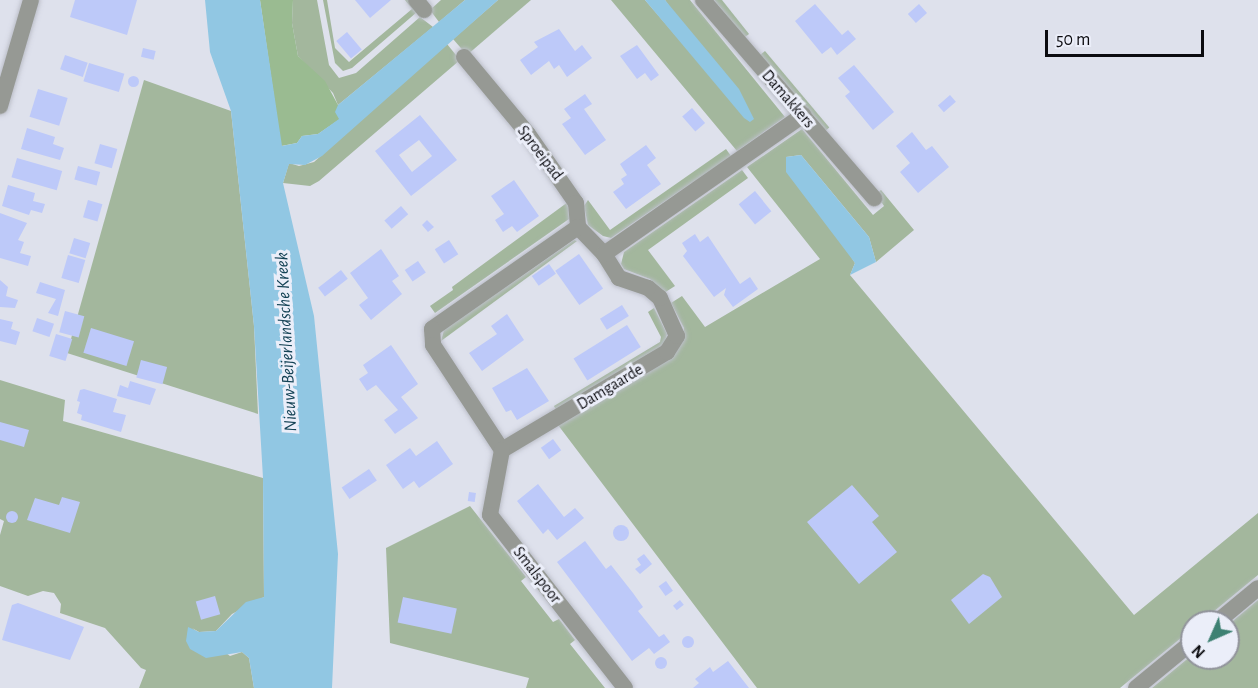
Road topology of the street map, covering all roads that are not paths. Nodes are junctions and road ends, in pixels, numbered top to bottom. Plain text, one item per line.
1 (31, 0) edge
2 (703, 0) edge
3 (464, 57) dead end
4 (0, 106) edge
5 (803, 115) junction
6 (874, 198) dead end
7 (578, 227) junction
8 (604, 254) junction
9 (502, 450) junction
10 (1258, 588) edge
11 (1231, 610) edge
12 (1180, 652) edge
13 (625, 688) edge
14 (1137, 688) edge

1 - 4 street
2 - 5 street, Damakkers
3 - 7 street, Sproeipad
5 - 6 street, Damakkers
5 - 8 street
7 - 8 street
7 - 9 street
8 - 9 street, Damgaarde
9 - 13 street, Smalspoor
10 - 11 street
12 - 14 street

